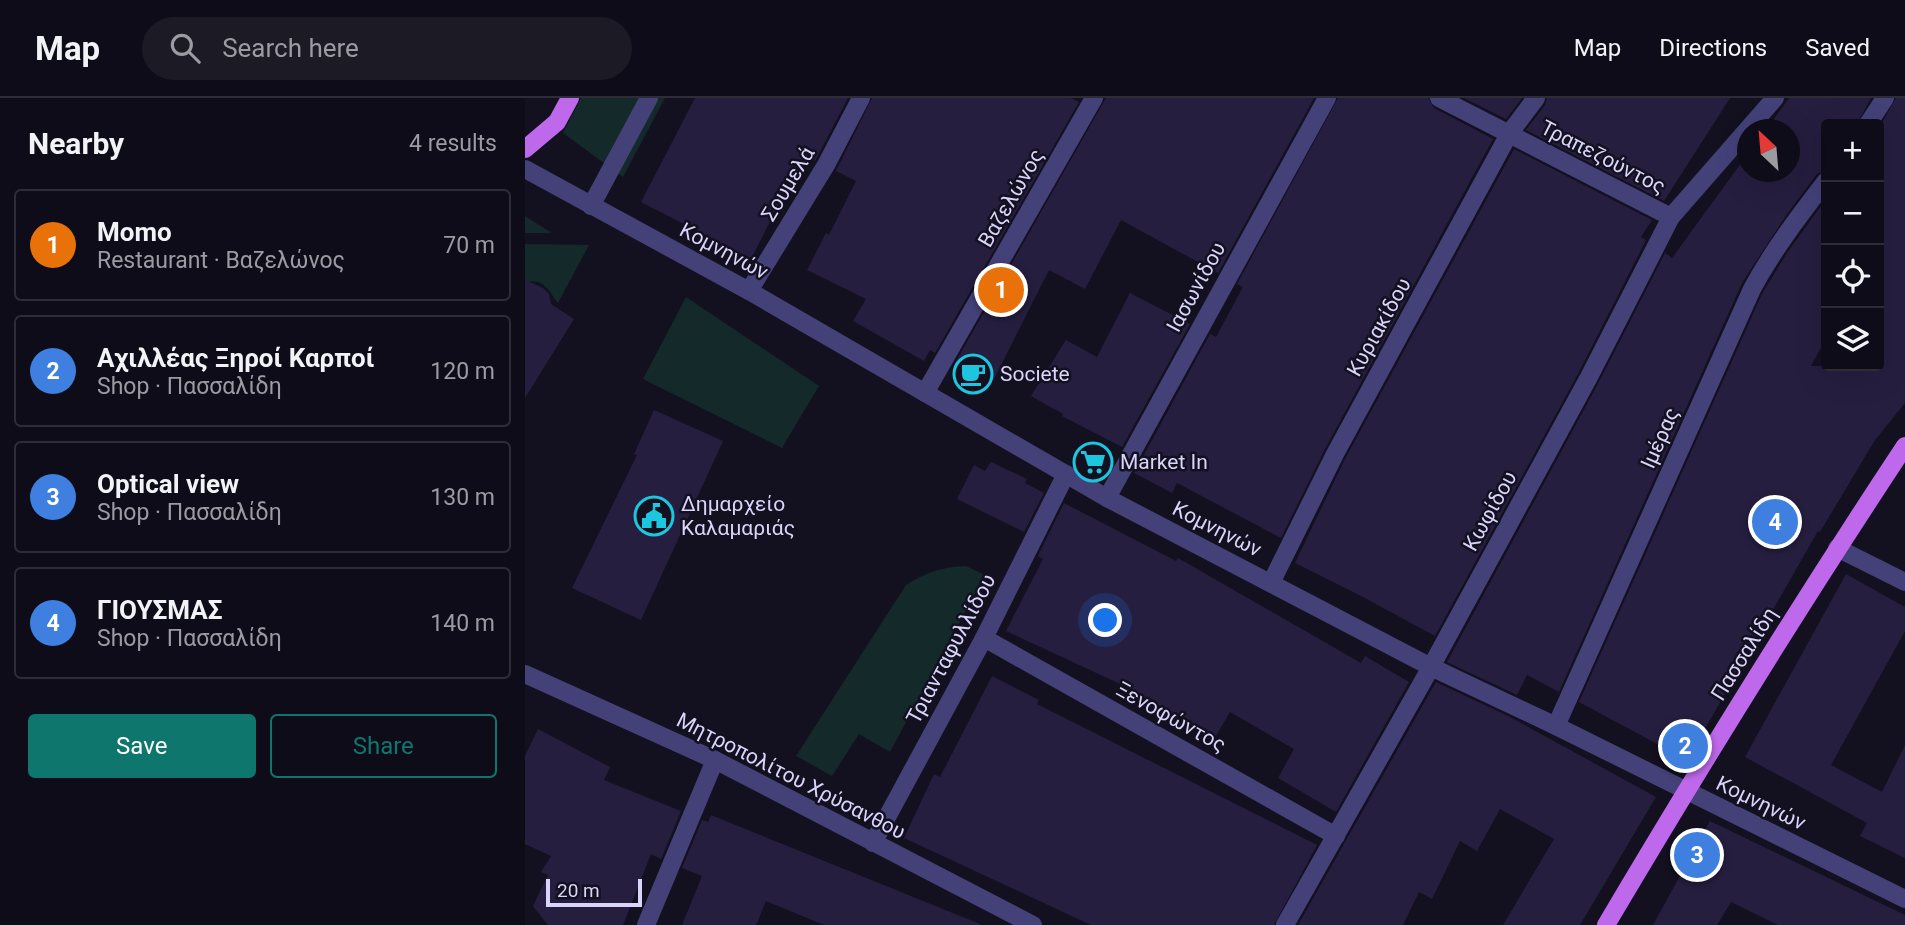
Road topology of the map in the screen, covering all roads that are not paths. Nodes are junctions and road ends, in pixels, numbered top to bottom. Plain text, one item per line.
1 (570, 98) edge
2 (649, 98) edge
3 (861, 98) edge
4 (1094, 98) edge
5 (1327, 98) edge
6 (1439, 98) edge
7 (1536, 98) edge
8 (1775, 98) edge
9 (1885, 98) edge
10 (1871, 119) edge
11 (1510, 134) junction
12 (525, 149) edge
13 (525, 170) edge
14 (1825, 182) edge
15 (591, 206) junction
16 (1671, 217) junction
17 (749, 291) junction
18 (925, 393) junction
19 (1905, 446) edge
20 (1066, 474) junction
21 (1107, 498) junction
22 (1837, 548) junction
23 (1905, 582) edge
24 (1271, 583) junction
25 (984, 638) junction
26 (1431, 667) junction
27 (525, 674) edge
28 (1556, 726) junction
29 (715, 760) junction
30 (1686, 791) junction
31 (1336, 836) junction
32 (873, 843) junction
33 (1905, 899) edge
34 (646, 925) edge
35 (1033, 925) edge
36 (1285, 925) edge
37 (1606, 925) edge

1 - 12 main road
2 - 15 street
3 - 17 street, Σουμελά
4 - 18 street, Βαζελώνος
5 - 21 street, Ιασωνίδου
6 - 11 street, Τραπεζούντος
7 - 11 street, Κυριακίδου
8 - 16 street, Κωφίδου
9 - 10 street
11 - 16 street, Τραπεζούντος
11 - 24 street, Κυριακίδου
13 - 15 street, Κομνηνών
14 - 28 street, Ιμέρας
15 - 17 street, Κομνηνών
16 - 26 street, Κωφίδου
17 - 18 street, Κομνηνών
18 - 20 street, Κομνηνών
19 - 22 main road, Πασσαλίδη
20 - 21 street, Κομνηνών
20 - 25 street, Τριανταφυλλίδου
21 - 24 street, Κομνηνών
22 - 23 street
22 - 30 main road, Πασσαλίδη
24 - 26 street, Κομνηνών
25 - 31 street, Ξενοφώντος
25 - 32 street, Τριανταφυλλίδου
26 - 28 street, Κομνηνών
26 - 31 street, Κωφίδου
27 - 29 street, Μητροπολίτου Χρύσανθου
28 - 30 street, Κομνηνών
29 - 32 street, Μητροπολίτου Χρύσανθου
29 - 34 street
30 - 33 street, Κομνηνών
30 - 37 main road, Πασσαλίδη
31 - 36 street, Κωφίδου
32 - 35 street, Μητροπολίτου Χρύσανθου

